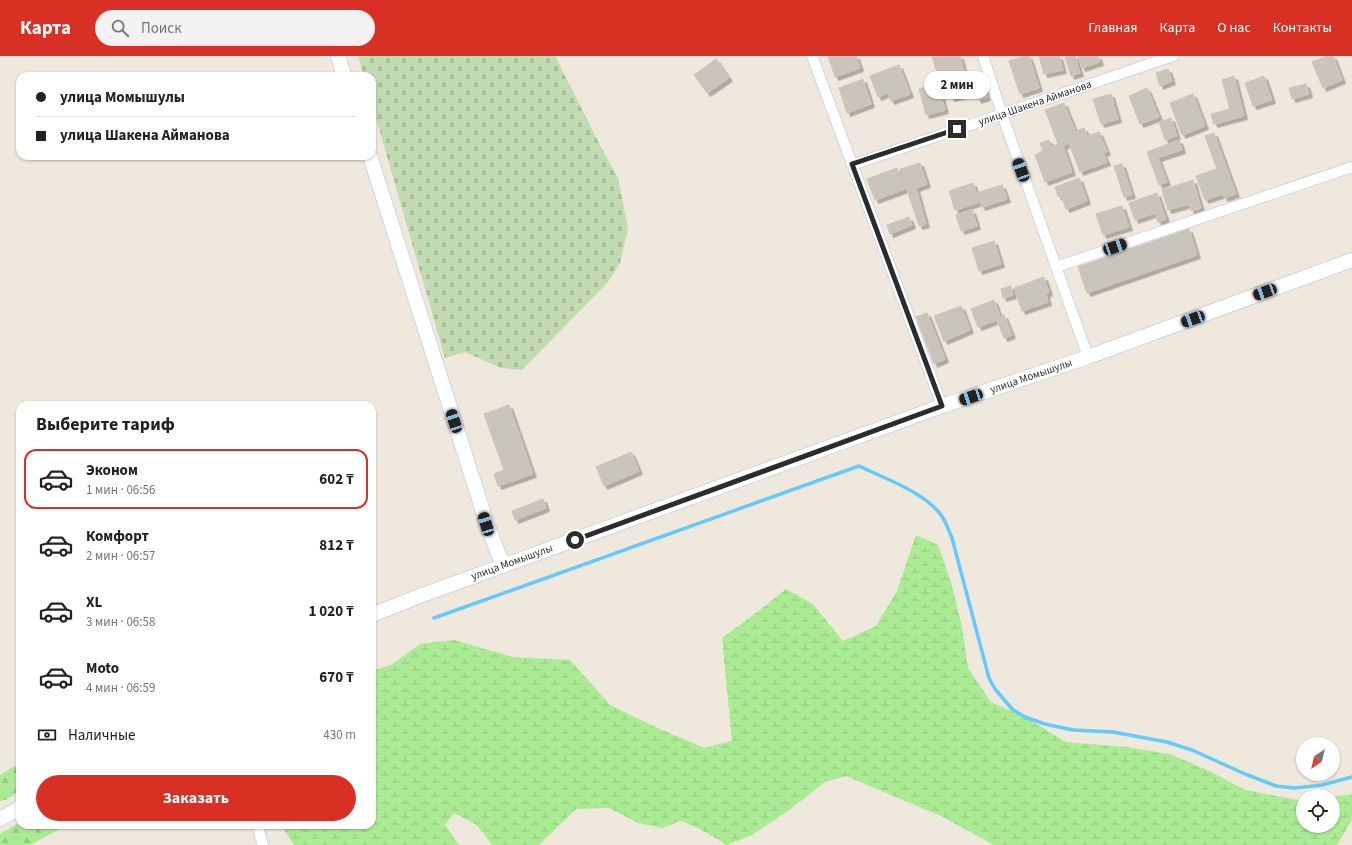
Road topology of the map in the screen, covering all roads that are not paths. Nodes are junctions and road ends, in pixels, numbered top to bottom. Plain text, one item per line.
1 (338, 56) edge
2 (812, 56) edge
3 (983, 56) edge
4 (1174, 56) edge
5 (343, 72) edge
6 (1002, 114) junction
7 (371, 160) edge
8 (852, 164) junction
9 (1352, 167) edge
10 (1352, 260) edge
11 (1056, 268) junction
12 (1088, 357) junction
13 (942, 406) junction
14 (503, 566) junction
15 (376, 613) edge
16 (16, 810) edge
17 (0, 819) edge
18 (258, 829) edge
19 (263, 845) edge

1 - 5 street
2 - 8 street
3 - 6 street
4 - 6 street, улица Шакена Айманова
6 - 8 street, улица Шакена Айманова
6 - 11 street
7 - 14 street
8 - 13 street
9 - 11 street
10 - 12 street, улица Момышулы
11 - 12 street
12 - 13 street, улица Момышулы
13 - 14 street, улица Момышулы
14 - 15 street, улица Момышулы
16 - 17 street
18 - 19 street

